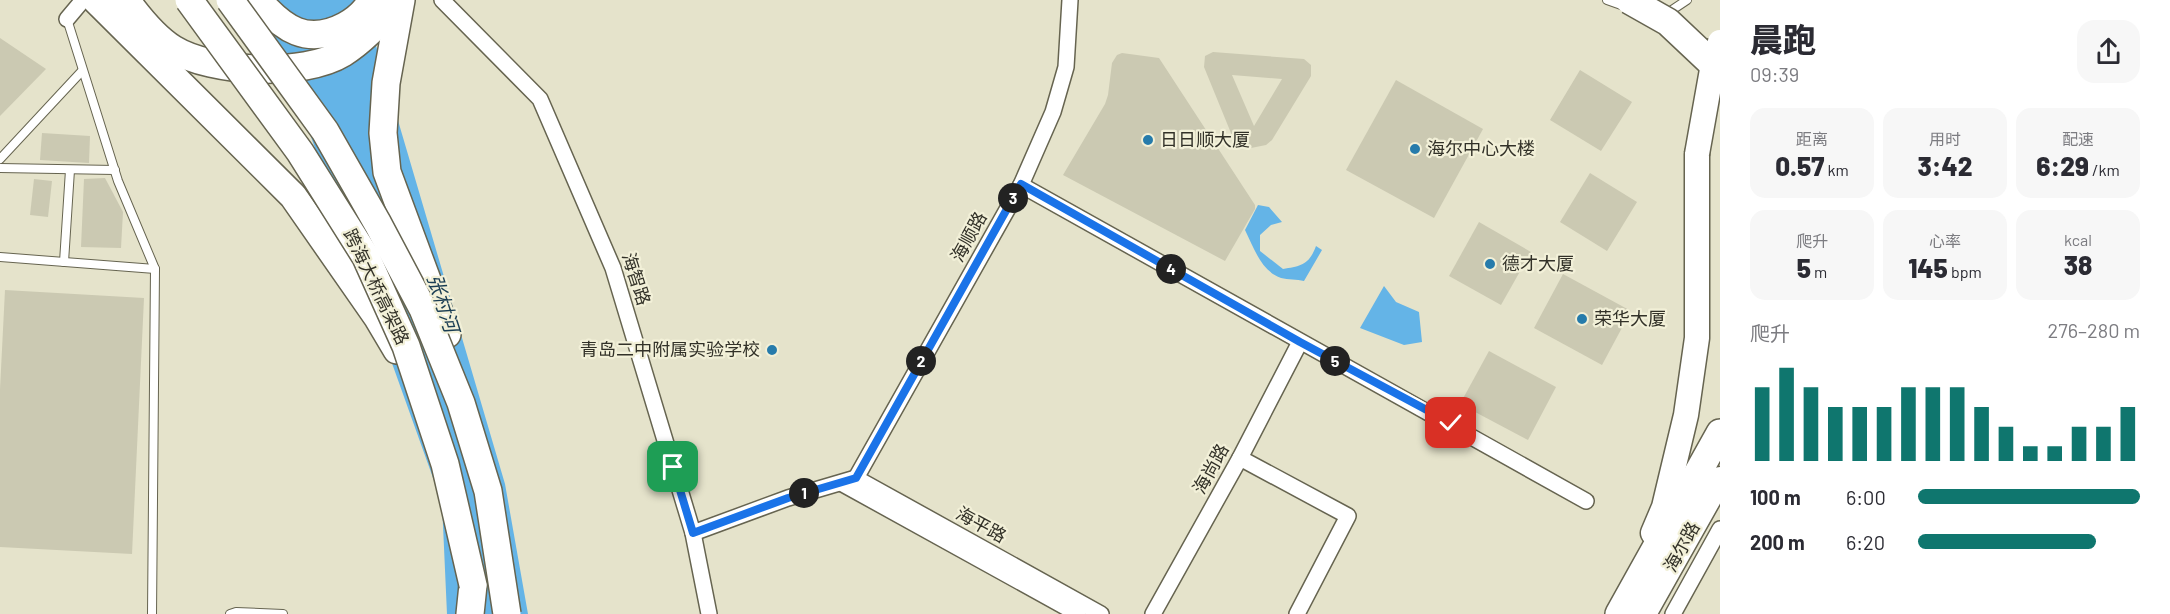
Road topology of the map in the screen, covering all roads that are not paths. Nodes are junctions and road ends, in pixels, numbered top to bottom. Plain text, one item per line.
1 (83, 0) edge
2 (96, 0) edge
3 (126, 0) edge
4 (189, 0) edge
5 (230, 0) edge
6 (258, 0) edge
7 (372, 0) edge
8 (400, 0) edge
9 (442, 0) edge
10 (1070, 0) edge
11 (1607, 0) edge
12 (1629, 0) edge
13 (1687, 0) edge
14 (67, 19) joint
15 (1720, 42) edge
16 (82, 71) junction
17 (1720, 71) edge
18 (0, 159) edge
19 (0, 168) edge
20 (70, 170) junction
21 (115, 170) junction
22 (1021, 184) junction
23 (0, 257) edge
24 (64, 262) junction
25 (155, 268) junction
26 (1300, 342) junction
27 (461, 403) junction
28 (430, 418) junction
29 (1720, 433) edge
30 (1240, 458) junction
31 (1720, 479) edge
32 (849, 480) junction
33 (488, 491) junction
34 (1586, 501) dead end
35 (1720, 529) edge
36 (693, 533) junction
37 (473, 585) junction
38 (152, 614) edge
39 (230, 614) edge
40 (283, 614) edge
41 (470, 614) edge
42 (476, 614) edge
43 (507, 614) edge
44 (514, 614) edge
45 (709, 614) edge
46 (1078, 614) edge
47 (1101, 614) edge
48 (1153, 614) edge
49 (1297, 614) edge
50 (1618, 614) edge
51 (1644, 614) edge
52 (1673, 614) edge

1 - 14 street
2 - 28 highway, bridge
3 - 8 highway, bridge
4 - 28 highway, 跨海大桥高架路, bridge
5 - 27 highway, 跨海大桥高架路, bridge
6 - 7 highway
8 - 27 highway, bridge
9 - 36 street, 海智路
10 - 22 street, 海顺路
11 - 13 lane
12 - 17 highway, bridge
14 - 16 lane
15 - 50 main road, bridge
16 - 18 lane
16 - 21 lane
19 - 20 lane
20 - 21 lane
20 - 24 lane
21 - 25 lane
22 - 26 street
22 - 32 street, 海顺路
23 - 24 lane
24 - 25 lane
25 - 38 lane
26 - 30 street, 海尚路
26 - 34 street
27 - 33 highway, 跨海大桥高架路, bridge
28 - 37 highway, 跨海大桥高架路, bridge
29 - 50 highway
30 - 48 street, 海尚路
30 - 49 street
31 - 51 main road, 海尔路
32 - 36 street
32 - 46 street, 海平路
32 - 47 street, 海平路
33 - 43 highway, 跨海大桥高架路, bridge
33 - 44 highway, bridge
35 - 52 street, 海尔路
36 - 45 street, 海智路
37 - 41 highway
37 - 42 highway, 跨海大桥高架路
39 - 40 lane

